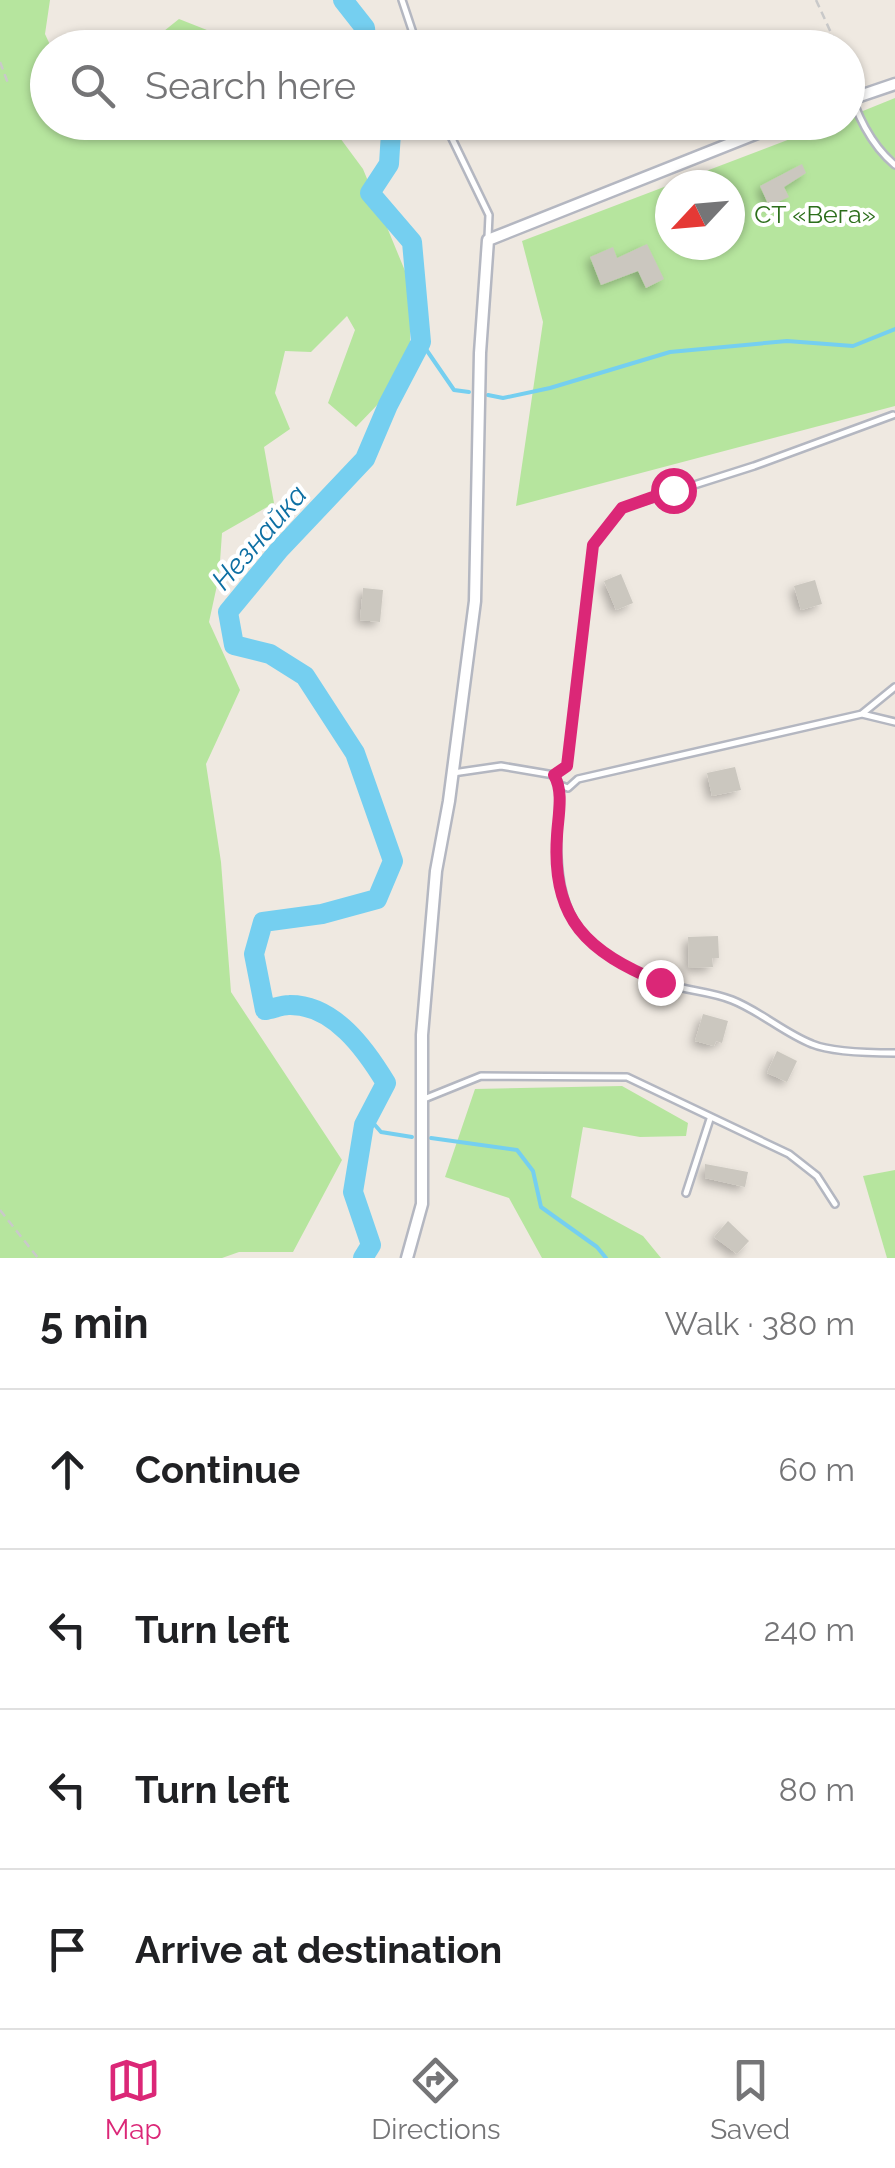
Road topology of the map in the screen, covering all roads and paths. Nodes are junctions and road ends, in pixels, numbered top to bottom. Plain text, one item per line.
1 (402, 0) edge
2 (816, 0) edge
3 (412, 30) edge
4 (830, 30) edge
5 (0, 62) edge
6 (895, 84) edge
7 (9, 86) dead end
8 (865, 94) edge
9 (865, 127) edge
10 (453, 140) edge
11 (740, 140) edge
12 (895, 165) edge
13 (488, 240) junction
14 (894, 416) edge
15 (895, 687) edge
16 (862, 714) junction
17 (895, 722) edge
18 (453, 773) junction
19 (554, 775) junction
20 (560, 786) junction
21 (895, 1053) edge
22 (422, 1100) junction
23 (710, 1119) junction
24 (686, 1193) dead end
25 (835, 1204) dead end
26 (0, 1210) edge
27 (38, 1258) edge
28 (407, 1258) edge

1 - 3 lane
2 - 4 path
5 - 7 path
6 - 8 street
9 - 12 lane
10 - 13 lane
11 - 13 street
13 - 18 street
14 - 19 lane
15 - 16 lane
16 - 17 lane
16 - 20 lane
18 - 19 lane
18 - 22 street
19 - 20 lane
20 - 21 lane
22 - 23 lane
22 - 28 street
23 - 24 lane
23 - 25 lane
26 - 27 path

